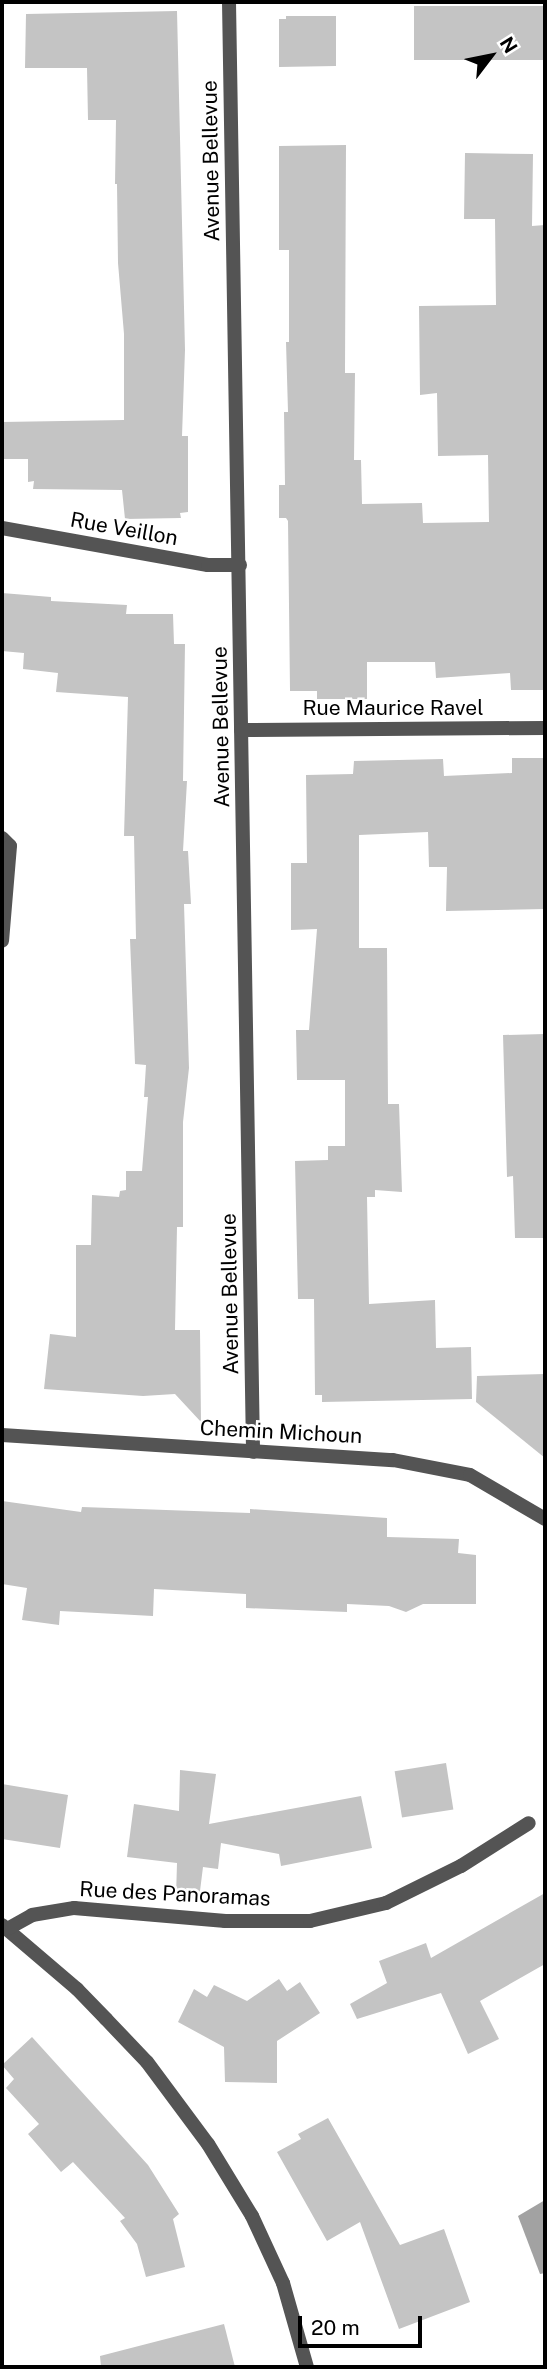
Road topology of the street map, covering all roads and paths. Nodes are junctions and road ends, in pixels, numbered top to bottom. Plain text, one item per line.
1 (229, 2) edge
2 (2, 528) edge
3 (240, 565) junction
4 (545, 728) edge
5 (241, 730) junction
6 (2, 838) edge
7 (2, 941) edge
8 (2, 1435) edge
9 (253, 1452) junction
10 (545, 1519) edge
11 (529, 1823) dead end
12 (6, 1926) edge
13 (307, 2367) edge

1 - 3 street, Avenue Bellevue
2 - 3 street, Rue Veillon
3 - 5 street, Avenue Bellevue
4 - 5 street, Rue Maurice Ravel
5 - 9 street, Avenue Bellevue
6 - 7 street
8 - 9 street, Chemin Michoun
9 - 10 street, Chemin Michoun
11 - 12 street, Rue des Panoramas
12 - 13 street

